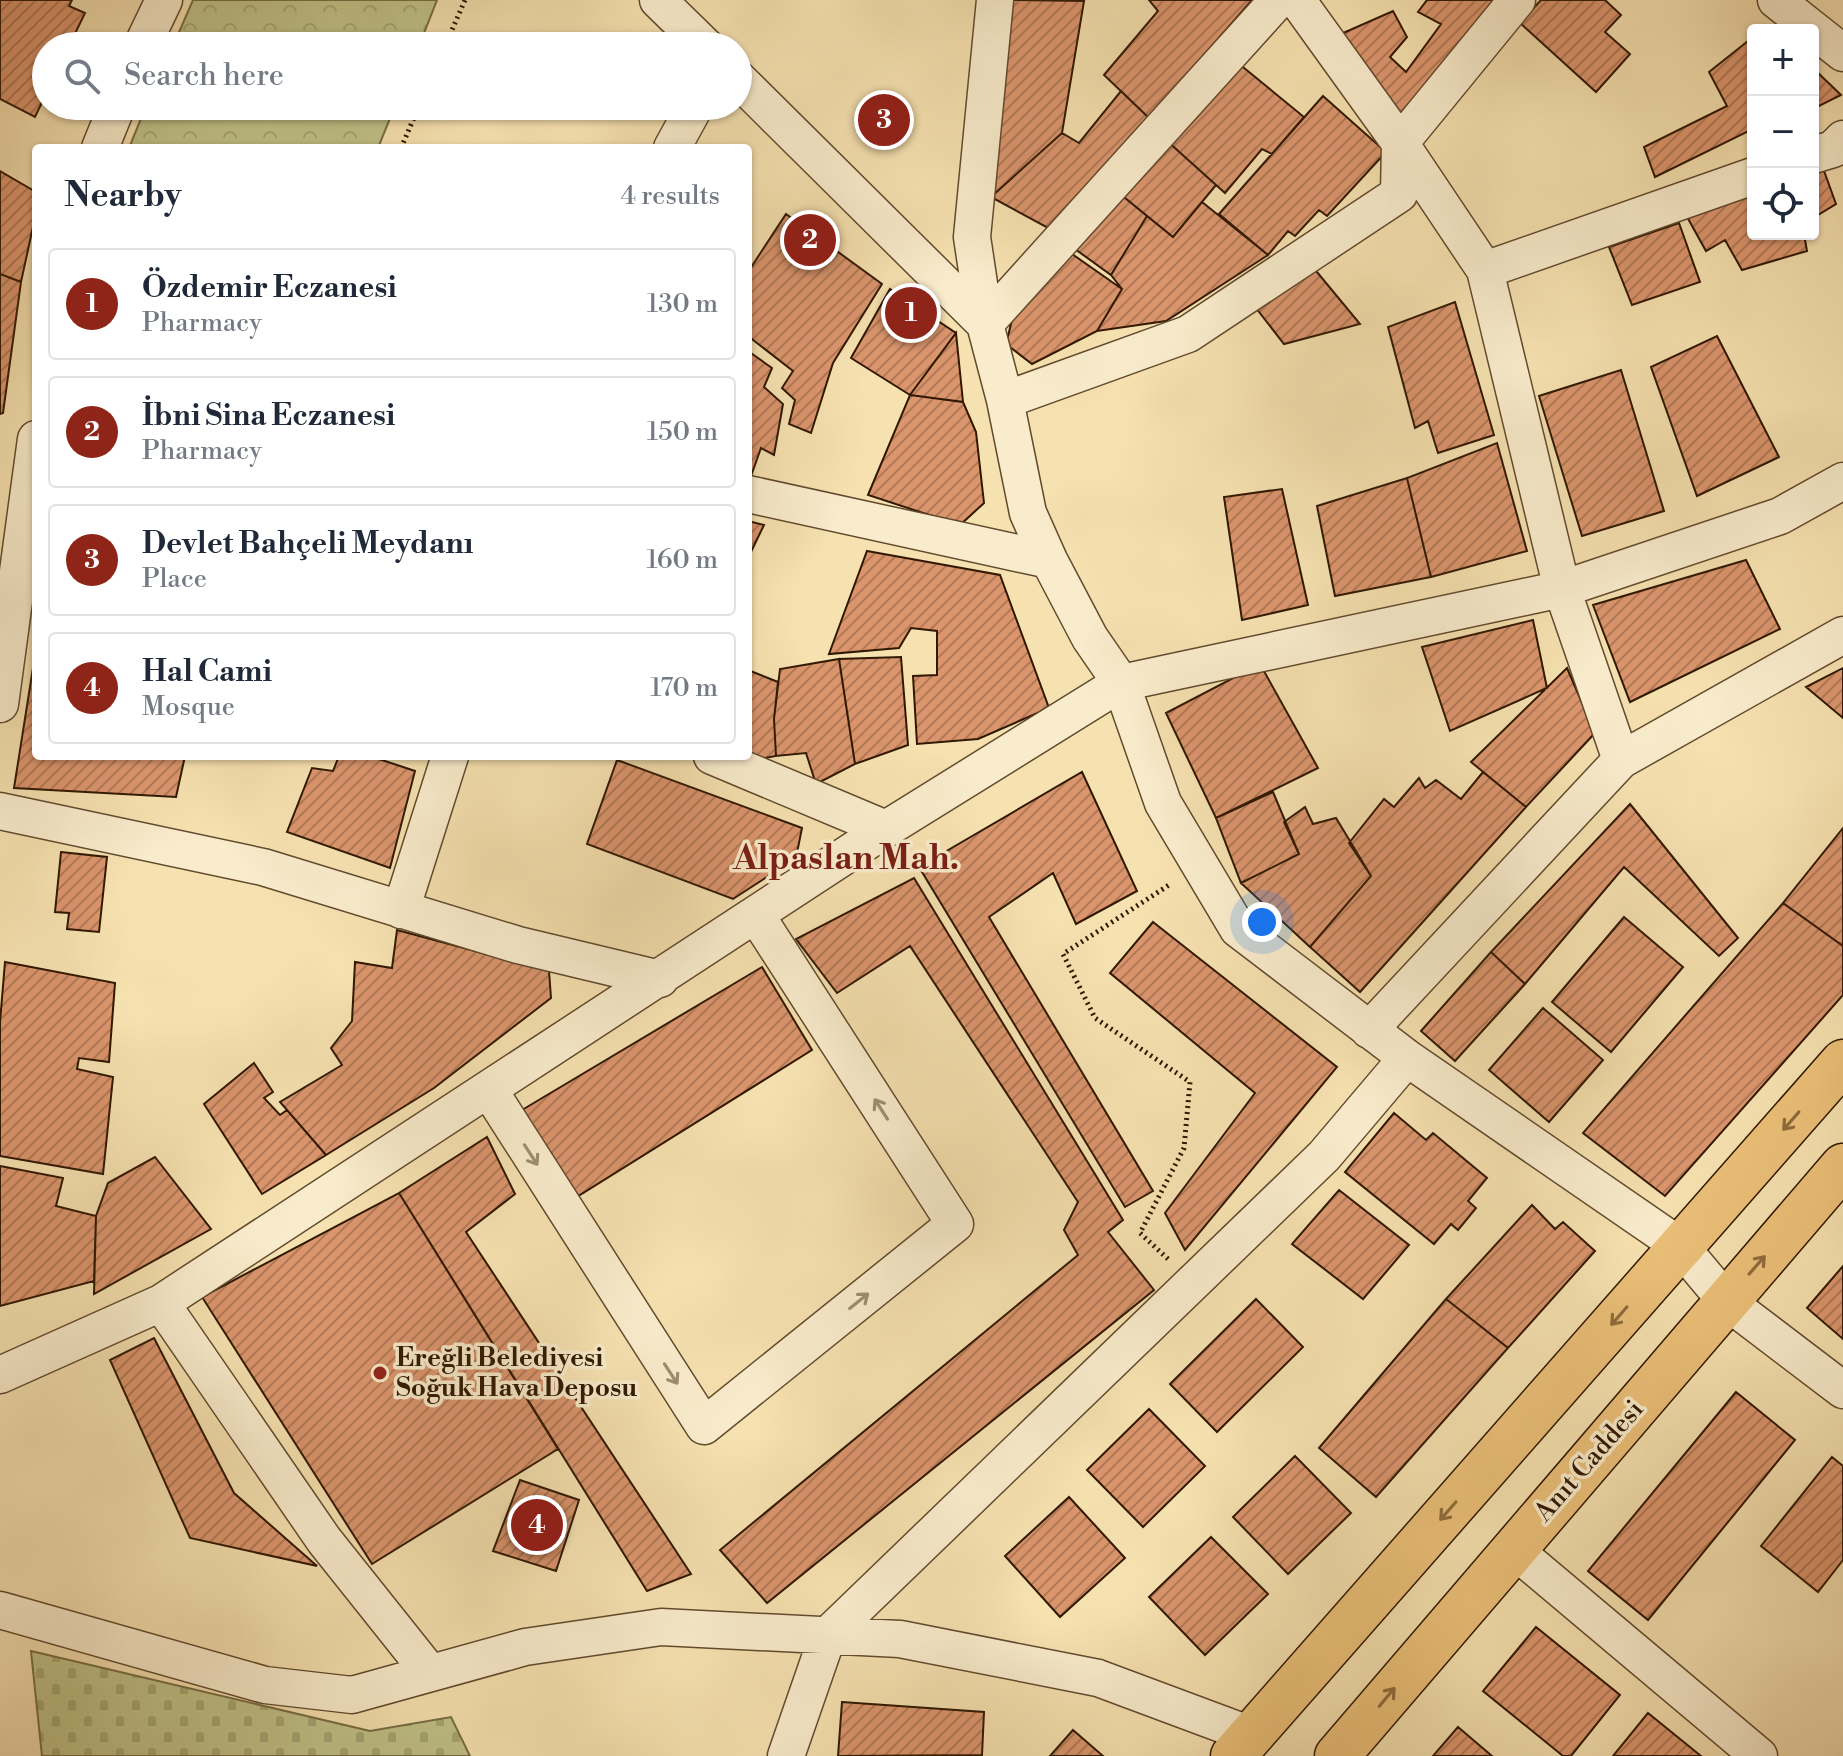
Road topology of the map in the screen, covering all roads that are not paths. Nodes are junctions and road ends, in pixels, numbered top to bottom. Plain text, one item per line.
1 (164, 0) edge
2 (658, 0) edge
3 (995, 0) edge
4 (1278, 0) edge
5 (1297, 0) edge
6 (1517, 0) edge
7 (1776, 0) edge
8 (149, 32) edge
9 (691, 32) edge
10 (1843, 53) edge
11 (752, 93) edge
12 (111, 120) edge
13 (687, 120) edge
14 (1843, 139) edge
15 (1400, 143) junction
16 (102, 144) edge
17 (674, 144) edge
18 (1819, 153) edge
19 (1747, 178) edge
20 (1485, 270) junction
21 (985, 324) junction
22 (1005, 400) junction
23 (32, 454) edge
24 (1843, 481) edge
25 (752, 495) edge
26 (21, 496) edge
27 (1049, 560) junction
28 (1562, 589) junction
29 (1843, 635) edge
30 (1121, 683) junction
31 (0, 704) edge
32 (449, 760) edge
33 (722, 760) edge
34 (1621, 760) junction
35 (0, 811) edge
36 (886, 829) junction
37 (401, 910) junction
38 (756, 915) junction
39 (660, 979) junction
40 (1369, 1030) junction
41 (1407, 1058) junction
42 (1843, 1062) edge
43 (489, 1090) junction
44 (1843, 1166) edge
45 (1680, 1246) junction
46 (1726, 1301) junction
47 (161, 1303) junction
48 (0, 1375) edge
49 (1843, 1390) edge
50 (1513, 1549) junction
51 (0, 1610) edge
52 (828, 1635) junction
53 (430, 1673) junction
54 (1242, 1745) edge
55 (786, 1756) edge
56 (1337, 1756) edge
57 (1759, 1756) edge

1 - 8 street
2 - 9 street
3 - 21 street
4 - 21 street
5 - 15 street
6 - 15 street
7 - 10 street
11 - 21 street
12 - 16 street
13 - 17 street
14 - 18 street
15 - 20 street
15 - 22 street
19 - 20 street
20 - 28 street
21 - 22 street
22 - 27 street
23 - 26 street
24 - 28 street
25 - 27 street
26 - 31 street
27 - 30 street
28 - 30 street
28 - 34 street
29 - 34 street
30 - 36 street
30 - 40 street
32 - 37 street
33 - 36 street
34 - 40 street
35 - 37 street
36 - 38 street
37 - 39 street
38 - 39 street
43 -> 38 street
39 - 43 street
40 - 41 street
41 - 45 street
41 - 52 street
42 -> 45 main road
43 - 47 street
46 -> 44 main road, Anıt Caddesi
45 - 46 street
45 -> 54 main road
46 - 49 street
46 - 50 main road, Anıt Caddesi
47 - 48 street
47 - 53 street
56 -> 50 main road, Anıt Caddesi
50 - 57 street
51 - 53 street
52 - 53 street
52 - 54 street
52 - 55 street

